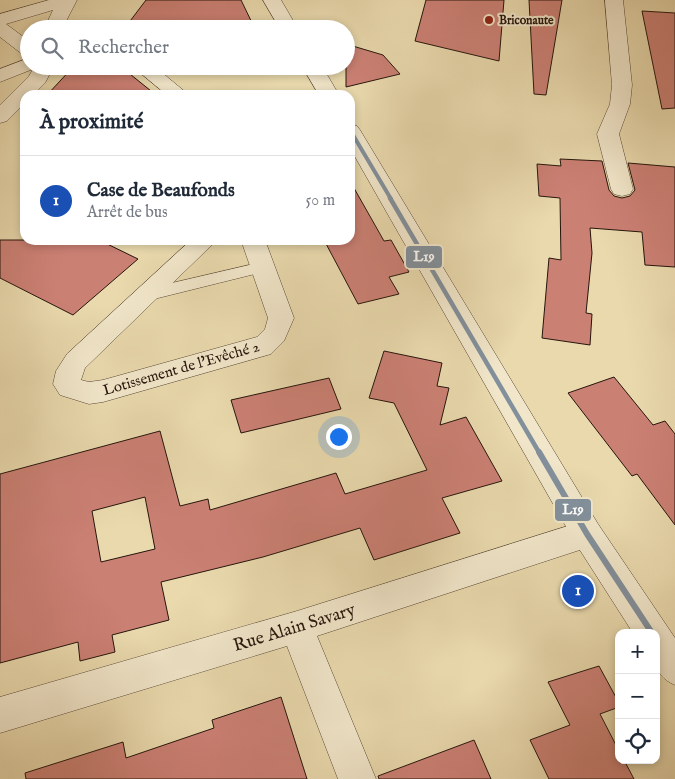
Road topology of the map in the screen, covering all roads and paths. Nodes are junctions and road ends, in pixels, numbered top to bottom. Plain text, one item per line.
1 (68, 0) edge
2 (272, 0) edge
3 (614, 0) edge
4 (0, 20) edge
5 (58, 20) edge
6 (284, 20) edge
7 (0, 28) edge
8 (20, 43) edge
9 (20, 68) edge
10 (40, 75) edge
11 (153, 75) edge
12 (317, 75) edge
13 (0, 76) edge
14 (27, 90) edge
15 (173, 90) edge
16 (326, 90) edge
17 (20, 97) edge
18 (0, 117) edge
19 (355, 139) edge
20 (622, 189) dead end
21 (200, 245) edge
22 (255, 245) edge
23 (262, 267) junction
24 (146, 295) junction
25 (587, 534) junction
26 (297, 627) junction
27 (649, 629) edge
28 (660, 645) edge
29 (675, 668) edge
30 (0, 715) edge
31 (357, 779) edge

1 - 4 street
1 - 5 street
2 - 6 street
3 - 20 street
7 - 8 street
9 - 13 street
10 - 14 street
11 - 15 street
12 - 16 street
17 - 18 street
19 - 25 street
21 - 24 street, Lotissement de l'Evêché 2
22 - 23 street, Lotissement de l'Evêché 2
23 - 24 lane
23 - 24 street, Lotissement de l'Evêché 2
25 - 26 street, Rue Alain Savary
25 - 27 street
26 - 30 street, Rue Alain Savary
26 - 31 street
28 - 29 street

